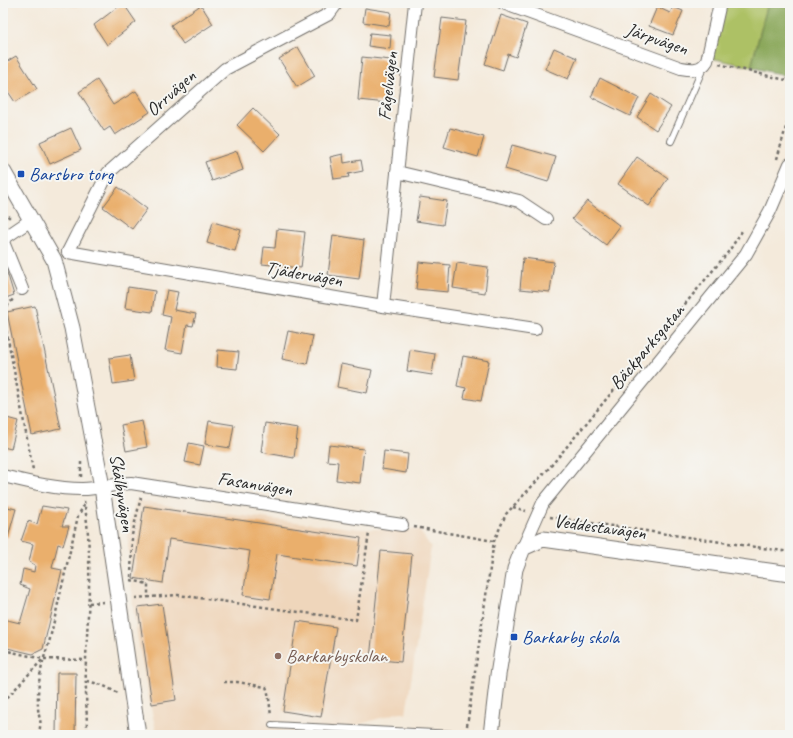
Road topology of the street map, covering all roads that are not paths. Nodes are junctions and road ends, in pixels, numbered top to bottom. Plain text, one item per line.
1 (337, 3) edge
2 (415, 3) edge
3 (503, 3) edge
4 (720, 3) edge
5 (705, 63) junction
6 (671, 141) dead end
7 (790, 164) edge
8 (3, 171) edge
9 (397, 172) junction
10 (546, 219) dead end
11 (25, 225) junction
12 (3, 240) edge
13 (68, 252) junction
14 (54, 260) junction
15 (22, 289) dead end
16 (383, 306) junction
17 (535, 329) dead end
18 (3, 476) edge
19 (102, 487) junction
20 (402, 525) road end
21 (523, 548) junction
22 (790, 574) edge
23 (272, 725) road end
24 (138, 735) edge
25 (475, 735) edge
26 (491, 735) edge

1 - 13 street, Orrvägen
2 - 9 street, Fågelvägen
3 - 5 street, Järpvägen
4 - 5 street
5 - 6 lane
7 - 21 street, Bäckparksgatan
8 - 11 street, Skälbyvägen
9 - 10 street
9 - 16 street, Fågelvägen
11 - 12 street
11 - 14 street, Skälbyvägen
12 - 15 street
13 - 14 street
13 - 16 street, Tjädervägen
14 - 19 street, Skälbyvägen
16 - 17 street, Tjädervägen
18 - 19 street, Fasanvägen
19 - 20 street, Fasanvägen
19 - 24 street, Skälbyvägen
21 - 22 street, Veddestavägen
21 - 26 street
23 - 25 lane

